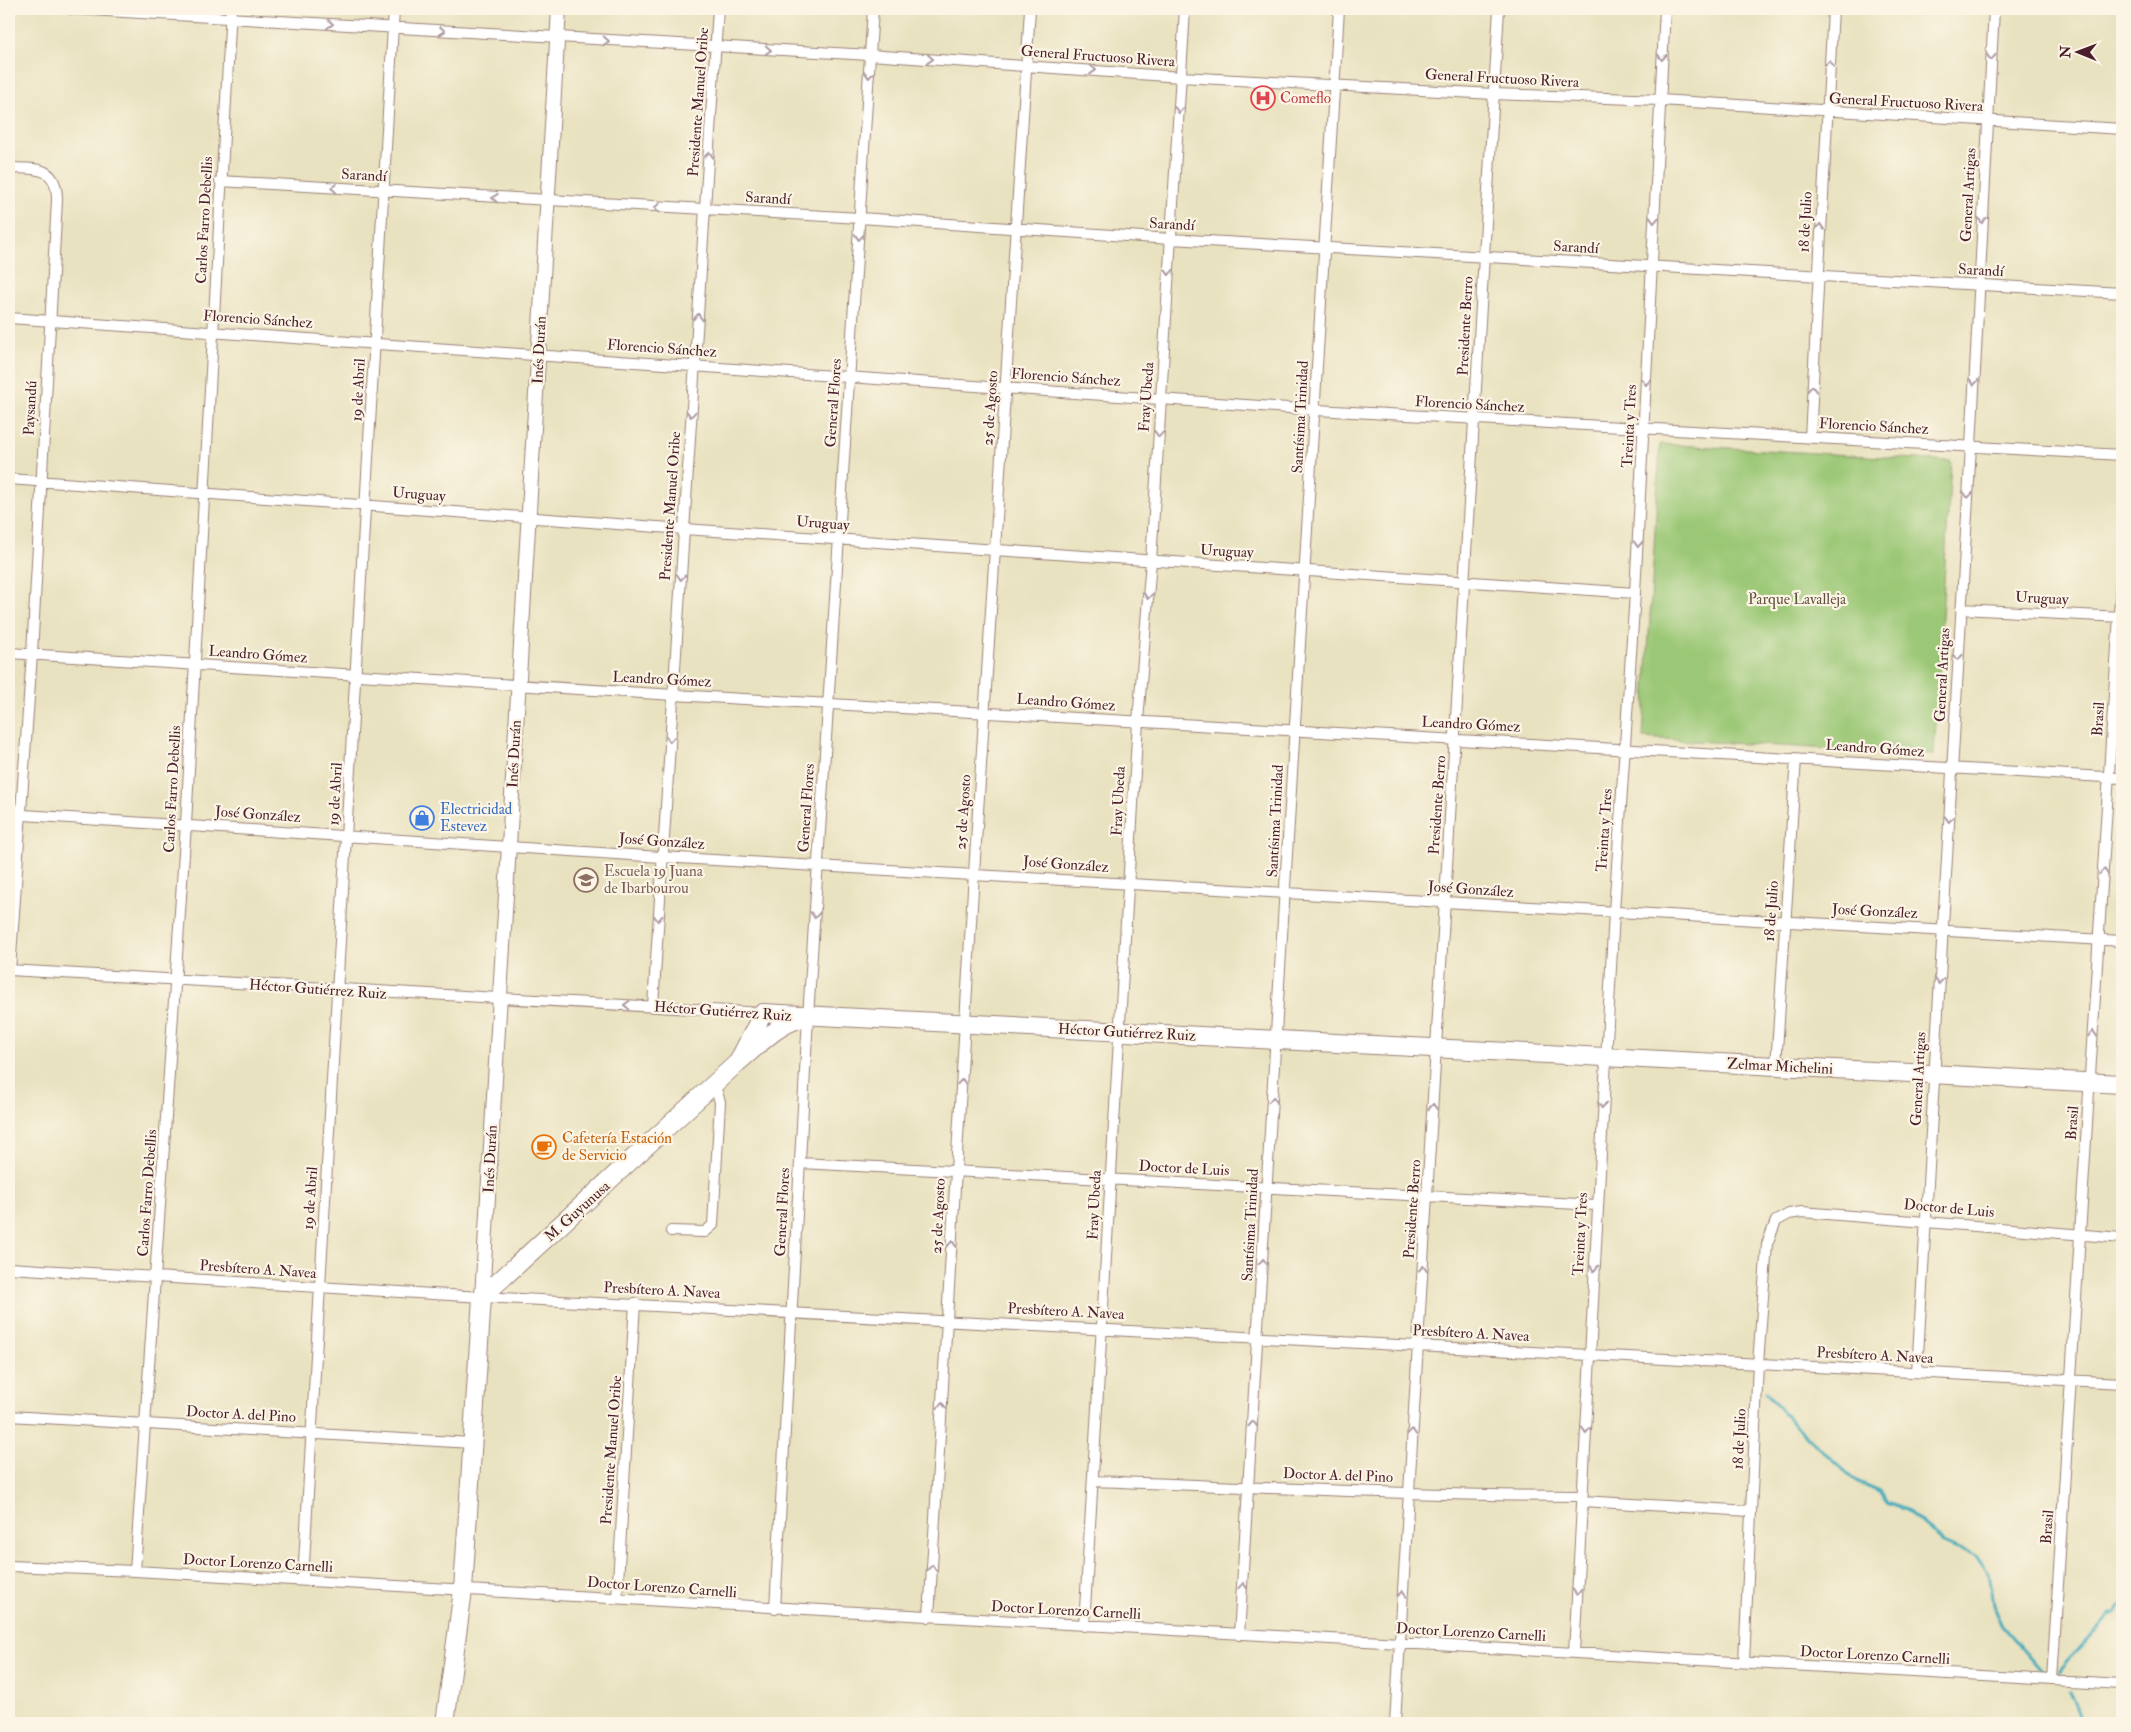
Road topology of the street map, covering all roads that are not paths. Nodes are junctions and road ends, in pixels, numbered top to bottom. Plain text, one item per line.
1 (71, 9) edge
2 (394, 9) edge
3 (559, 9) edge
4 (718, 9) edge
5 (873, 9) edge
6 (1030, 9) edge
7 (1185, 9) edge
8 (1339, 9) edge
9 (1499, 9) edge
10 (1665, 9) edge
11 (1833, 9) edge
12 (1994, 9) edge
13 (231, 14) edge
14 (393, 28) junction
15 (557, 39) junction
16 (716, 48) junction
17 (870, 55) junction
18 (1026, 65) junction
19 (1181, 77) junction
20 (1335, 85) junction
21 (1494, 94) junction
22 (1660, 100) junction
23 (1826, 112) junction
24 (1987, 122) junction
25 (2122, 129) edge
26 (9, 168) edge
27 (220, 181) junction
28 (383, 191) junction
29 (548, 202) junction
30 (706, 210) junction
31 (860, 218) junction
32 (1016, 229) junction
33 (1171, 239) junction
34 (1326, 247) junction
35 (1484, 257) junction
36 (1652, 267) junction
37 (1818, 276) junction
38 (1979, 284) junction
39 (2122, 293) edge
40 (9, 318) edge
41 (50, 321) junction
42 (214, 331) junction
43 (375, 343) junction
44 (538, 355) junction
45 (695, 366) junction
46 (850, 376) junction
47 (1007, 387) junction
48 (1161, 399) junction
49 (1316, 410) junction
50 (1475, 419) junction
51 (1644, 428) junction
52 (1810, 438) junction
53 (1971, 446) junction
54 (2122, 455) edge
55 (9, 479) edge
56 (41, 481) junction
57 (204, 493) junction
58 (367, 506) junction
59 (528, 517) junction
60 (684, 529) junction
61 (839, 539) junction
62 (996, 550) junction
63 (1151, 561) junction
64 (2122, 567) edge
65 (1306, 570) junction
66 (1466, 581) junction
67 (1636, 593) junction
68 (1961, 608) junction
69 (2121, 617) edge
70 (9, 653) edge
71 (32, 654) junction
72 (194, 664) junction
73 (357, 675) junction
74 (518, 685) junction
75 (674, 695) junction
76 (828, 702) junction
77 (986, 711) junction
78 (1138, 721) junction
79 (1295, 729) junction
80 (1457, 738) junction
81 (1624, 748) junction
82 (1796, 758) junction
83 (1952, 768) junction
84 (2110, 777) junction
85 (2122, 778) edge
86 (9, 814) edge
87 (20, 814) junction
88 (186, 824) junction
89 (347, 834) junction
90 (509, 845) junction
91 (662, 857) junction
92 (818, 866) junction
93 (974, 873) junction
94 (1128, 884) junction
95 (1286, 892) junction
96 (1446, 902) junction
97 (1614, 912) junction
98 (1785, 921) junction
99 (1942, 930) junction
100 (2099, 940) junction
101 (2122, 941) edge
102 (10, 970) edge
103 (175, 980) junction
104 (338, 990) junction
105 (500, 1000) junction
106 (653, 1006) junction
107 (763, 1014) junction
108 (808, 1017) junction
109 (966, 1024) junction
110 (1119, 1032) junction
111 (766, 1039) junction
112 (1277, 1040) junction
113 (1437, 1048) junction
114 (1605, 1057) junction
115 (737, 1063) junction
116 (1776, 1066) junction
117 (1933, 1074) junction
118 (2089, 1082) junction
119 (2122, 1084) edge
120 (715, 1086) junction
121 (800, 1163) junction
122 (956, 1171) junction
123 (1111, 1180) junction
124 (1267, 1188) junction
125 (1428, 1196) junction
126 (1597, 1204) junction
127 (1776, 1221) joint
128 (1925, 1221) junction
129 (671, 1231) dead end
130 (2080, 1234) junction
131 (2122, 1238) edge
132 (9, 1268) edge
133 (156, 1277) junction
134 (319, 1288) junction
135 (482, 1297) junction
136 (635, 1303) junction
137 (791, 1312) junction
138 (948, 1320) junction
139 (1102, 1328) junction
140 (1258, 1337) junction
141 (1418, 1345) junction
142 (1589, 1356) junction
143 (1758, 1364) junction
144 (1917, 1372) junction
145 (2071, 1380) junction
146 (2122, 1383) edge
147 (9, 1416) edge
148 (146, 1423) junction
149 (313, 1433) junction
150 (472, 1443) junction
151 (1093, 1481) junction
152 (1250, 1487) junction
153 (1408, 1492) junction
154 (1582, 1499) junction
155 (1750, 1512) junction
156 (9, 1566) edge
157 (135, 1571) junction
158 (303, 1580) junction
159 (463, 1590) junction
160 (617, 1598) junction
161 (775, 1609) junction
162 (929, 1617) junction
163 (1084, 1626) junction
164 (1239, 1635) junction
165 (1399, 1642) junction
166 (1574, 1653) junction
167 (1744, 1662) junction
168 (2052, 1680) junction
169 (2122, 1684) edge
170 (445, 1723) edge
171 (1395, 1723) edge

1 - 13 street, General Fructuoso Rivera
2 - 14 street, 19 de Abril
3 - 15 street, Inés Durán
4 - 16 street, Presidente Manuel Oribe
5 - 17 street, General Flores
6 - 18 street, 25 de Agosto
7 - 19 street, Fray Ubeda
8 - 20 street, Santísima Trinidad
9 - 21 street, Presidente Berro
10 -> 22 street, Treinta y Tres
23 -> 11 street, 18 de Julio
12 -> 24 street, General Artigas
13 -> 14 street, General Fructuoso Rivera
13 - 27 street, Carlos Farro Debellis
14 -> 15 street, General Fructuoso Rivera
14 - 28 street, 19 de Abril
15 -> 16 street, General Fructuoso Rivera
15 - 29 street, Inés Durán
16 -> 17 street, General Fructuoso Rivera
30 -> 16 street, Presidente Manuel Oribe
17 -> 18 street, General Fructuoso Rivera
17 -> 31 street, General Flores
18 -> 19 street, General Fructuoso Rivera
18 - 32 street, 25 de Agosto
19 - 20 street, General Fructuoso Rivera
19 -> 33 street, Fray Ubeda
20 - 21 street, General Fructuoso Rivera
20 - 34 street, Santísima Trinidad
21 - 22 street, General Fructuoso Rivera
21 - 35 street, Presidente Berro
22 - 23 street, General Fructuoso Rivera
22 -> 36 street, Treinta y Tres
23 - 24 street, General Fructuoso Rivera
37 -> 23 street, 18 de Julio
24 - 25 street, General Fructuoso Rivera
24 -> 38 street, General Artigas
26 - 41 street, Paysandú
28 -> 27 street, Sarandí
27 - 42 street, Carlos Farro Debellis
29 -> 28 street, Sarandí
28 - 43 street, 19 de Abril
30 -> 29 street, Sarandí
29 - 44 street, Inés Durán
30 - 31 street, Sarandí
45 -> 30 street, Presidente Manuel Oribe
31 - 32 street, Sarandí
31 -> 46 street, General Flores
32 - 33 street, Sarandí
32 - 47 street, 25 de Agosto
33 - 34 street, Sarandí
33 -> 48 street, Fray Ubeda
34 - 35 street, Sarandí
34 - 49 street, Santísima Trinidad
35 - 36 street, Sarandí
35 - 50 street, Presidente Berro
36 - 37 street, Sarandí
36 -> 51 street, Treinta y Tres
37 - 38 street, Sarandí
52 -> 37 street, 18 de Julio
38 - 39 street, Sarandí
38 -> 53 street, General Artigas
40 - 41 street, Florencio Sánchez
41 - 42 street, Florencio Sánchez
41 - 56 street, Paysandú
42 - 43 street, Florencio Sánchez
42 - 57 street, Carlos Farro Debellis
43 - 44 street, Florencio Sánchez
43 - 58 street, 19 de Abril
44 - 45 street, Florencio Sánchez
44 - 59 street, Inés Durán
45 - 46 street, Florencio Sánchez
45 -> 60 street, Presidente Manuel Oribe
46 - 47 street, Florencio Sánchez
46 - 61 street, General Flores
47 - 48 street, Florencio Sánchez
47 - 62 street, 25 de Agosto
48 - 49 street, Florencio Sánchez
48 -> 63 street, Fray Ubeda
49 - 50 street, Florencio Sánchez
49 - 65 street, Santísima Trinidad
50 - 51 street, Florencio Sánchez
50 - 66 street, Presidente Berro
51 - 52 street, Florencio Sánchez
51 -> 67 street, Treinta y Tres
52 - 53 street, Florencio Sánchez
53 - 54 street, Florencio Sánchez
53 -> 68 street, General Artigas
55 - 56 street, Uruguay
56 - 57 street, Uruguay
56 - 71 street, Paysandú
57 - 58 street, Uruguay
57 - 72 street, Carlos Farro Debellis
58 - 59 street, Uruguay
58 - 73 street, 19 de Abril
59 - 60 street, Uruguay
59 - 74 street, Inés Durán
60 - 61 street, Uruguay
60 -> 75 street, Presidente Manuel Oribe
61 - 62 street, Uruguay
61 - 76 street, General Flores
62 - 63 street, Uruguay
62 - 77 street, 25 de Agosto
63 - 65 street, Uruguay
63 -> 78 street, Fray Ubeda
64 - 69 street, Brasil
65 - 66 street, Uruguay
65 - 79 street, Santísima Trinidad
66 - 67 street, Uruguay
66 - 80 street, Presidente Berro
67 - 81 street, Treinta y Tres
68 - 69 street, Uruguay
68 -> 83 street, General Artigas
69 - 84 street, Brasil
70 - 71 street, Leandro Gómez
71 - 72 street, Leandro Gómez
71 - 87 street, Paysandú
72 - 73 street, Leandro Gómez
72 - 88 street, Carlos Farro Debellis
73 - 74 street, Leandro Gómez
73 - 89 street, 19 de Abril
74 - 75 street, Leandro Gómez
74 - 90 street, Inés Durán
75 - 76 street, Leandro Gómez
75 -> 91 street, Presidente Manuel Oribe
76 - 77 street, Leandro Gómez
76 - 92 street, General Flores
77 - 78 street, Leandro Gómez
77 - 93 street, 25 de Agosto
78 - 79 street, Leandro Gómez
78 - 94 street, Fray Ubeda
79 - 80 street, Leandro Gómez
79 - 95 street, Santísima Trinidad
80 - 81 street, Leandro Gómez
80 - 96 street, Presidente Berro
81 - 82 street, Leandro Gómez
81 - 97 street, Treinta y Tres
82 - 83 street, Leandro Gómez
82 - 98 street, 18 de Julio
83 - 84 street, Leandro Gómez
83 -> 99 street, General Artigas
84 - 85 street, Leandro Gómez
100 -> 84 street, Brasil
86 - 87 street, José González
87 - 88 street, José González
87 - 102 street, Paysandú
88 - 89 street, José González
88 - 103 street, Carlos Farro Debellis
89 - 90 street, José González
89 - 104 street, 19 de Abril
90 - 91 street, José González
90 - 105 street, Inés Durán
91 - 92 street, José González
91 -> 106 street, Presidente Manuel Oribe
92 - 93 street, José González
92 -> 108 street, General Flores
93 - 94 street, José González
93 - 109 street, 25 de Agosto
94 - 95 street, José González
94 - 110 street, Fray Ubeda
95 - 96 street, José González
95 - 112 street, Santísima Trinidad
96 - 97 street, José González
96 - 113 street, Presidente Berro
97 - 98 street, José González
97 - 114 street, Treinta y Tres
98 - 99 street, José González
98 - 116 street, 18 de Julio
99 - 100 street, José González
99 -> 117 street, General Artigas
100 - 101 street, José González
118 -> 100 street, Brasil
102 - 103 street, Héctor Gutiérrez Ruiz
103 - 104 street, Héctor Gutiérrez Ruiz
103 - 133 street, Carlos Farro Debellis
104 - 105 street, Héctor Gutiérrez Ruiz
104 - 134 street, 19 de Abril
106 -> 105 street, Héctor Gutiérrez Ruiz
105 - 135 street, Inés Durán
106 - 107 street, Héctor Gutiérrez Ruiz
107 - 108 highway, Héctor Gutiérrez Ruiz
107 - 111 highway
107 - 115 highway, M. Guyunusa
108 - 109 highway, Héctor Gutiérrez Ruiz
108 - 111 highway, M. Guyunusa
108 - 121 street, General Flores
109 - 110 highway, Héctor Gutiérrez Ruiz
122 -> 109 street, 25 de Agosto
110 - 112 highway, Héctor Gutiérrez Ruiz
110 - 123 street, Fray Ubeda
111 - 115 highway, M. Guyunusa
112 - 113 highway, Héctor Gutiérrez Ruiz
124 -> 112 street, Santísima Trinidad
113 - 114 highway, Zelmar Michelini
125 -> 113 street, Presidente Berro
114 - 116 highway, Zelmar Michelini
114 -> 126 street, Treinta y Tres
115 - 120 highway, M. Guyunusa
116 - 117 highway, Zelmar Michelini
117 - 118 highway, Zelmar Michelini
117 - 128 street, General Artigas
118 - 119 highway, Zelmar Michelini
118 - 130 street, Brasil
120 - 129 street
120 - 135 highway, M. Guyunusa
121 - 122 street, Doctor de Luis
121 - 137 street, General Flores
122 - 123 street, Doctor de Luis
138 -> 122 street, 25 de Agosto
123 - 124 street, Doctor de Luis
123 - 139 street, Fray Ubeda
124 - 125 street, Doctor de Luis
140 -> 124 street, Santísima Trinidad
125 - 126 street, Doctor de Luis
141 -> 125 street, Presidente Berro
126 -> 142 street, Treinta y Tres
127 - 128 street, Doctor de Luis
127 - 143 street, 18 de Julio
128 - 130 street, Doctor de Luis
128 - 144 street, General Artigas
130 - 131 street, Doctor de Luis
130 - 145 street, Brasil
132 - 133 street, Presbítero A. Navea
133 - 134 street, Presbítero A. Navea
133 - 148 street, Carlos Farro Debellis
134 - 135 street, Presbítero A. Navea
134 - 149 street, 19 de Abril
135 - 136 street, Presbítero A. Navea
135 - 150 highway, Inés Durán
136 - 137 street, Presbítero A. Navea
136 - 160 street, Presidente Manuel Oribe
137 - 138 street, Presbítero A. Navea
137 - 161 street, General Flores
138 - 139 street, Presbítero A. Navea
162 -> 138 street, 25 de Agosto
139 - 140 street, Presbítero A. Navea
139 - 151 street, Fray Ubeda
140 - 141 street, Presbítero A. Navea
152 -> 140 street, Santísima Trinidad
141 - 142 street, Presbítero A. Navea
153 -> 141 street, Presidente Berro
142 - 143 street, Presbítero A. Navea
142 -> 154 street, Treinta y Tres
143 - 144 street, Presbítero A. Navea
143 - 155 street, 18 de Julio
144 - 145 street, Presbítero A. Navea
145 - 146 street, Presbítero A. Navea
145 - 168 street, Brasil
147 - 148 street, Doctor A. del Pino
148 - 149 street, Doctor A. del Pino
148 - 157 street, Carlos Farro Debellis
149 - 150 street, Doctor A. del Pino
149 - 158 street, 19 de Abril
150 - 159 highway, Inés Durán
151 - 152 street, Doctor A. del Pino
151 - 163 street, Fray Ubeda
152 - 153 street, Doctor A. del Pino
164 -> 152 street, Santísima Trinidad
153 - 154 street, Doctor A. del Pino
165 -> 153 street, Presidente Berro
154 - 155 street, Doctor A. del Pino
154 -> 166 street, Treinta y Tres
155 - 167 street, 18 de Julio
156 - 157 street, Doctor Lorenzo Carnelli
157 - 158 street, Doctor Lorenzo Carnelli
158 - 159 street, Doctor Lorenzo Carnelli
159 - 160 street, Doctor Lorenzo Carnelli
159 - 170 highway, Inés Durán
160 - 161 street, Doctor Lorenzo Carnelli
161 - 162 street, Doctor Lorenzo Carnelli
162 - 163 street, Doctor Lorenzo Carnelli
163 - 164 street, Doctor Lorenzo Carnelli
164 - 165 street, Doctor Lorenzo Carnelli
165 - 166 street, Doctor Lorenzo Carnelli
165 - 171 street, Presidente Berro
166 - 167 street, Doctor Lorenzo Carnelli
167 - 168 street, Doctor Lorenzo Carnelli
168 - 169 street, Doctor Lorenzo Carnelli

